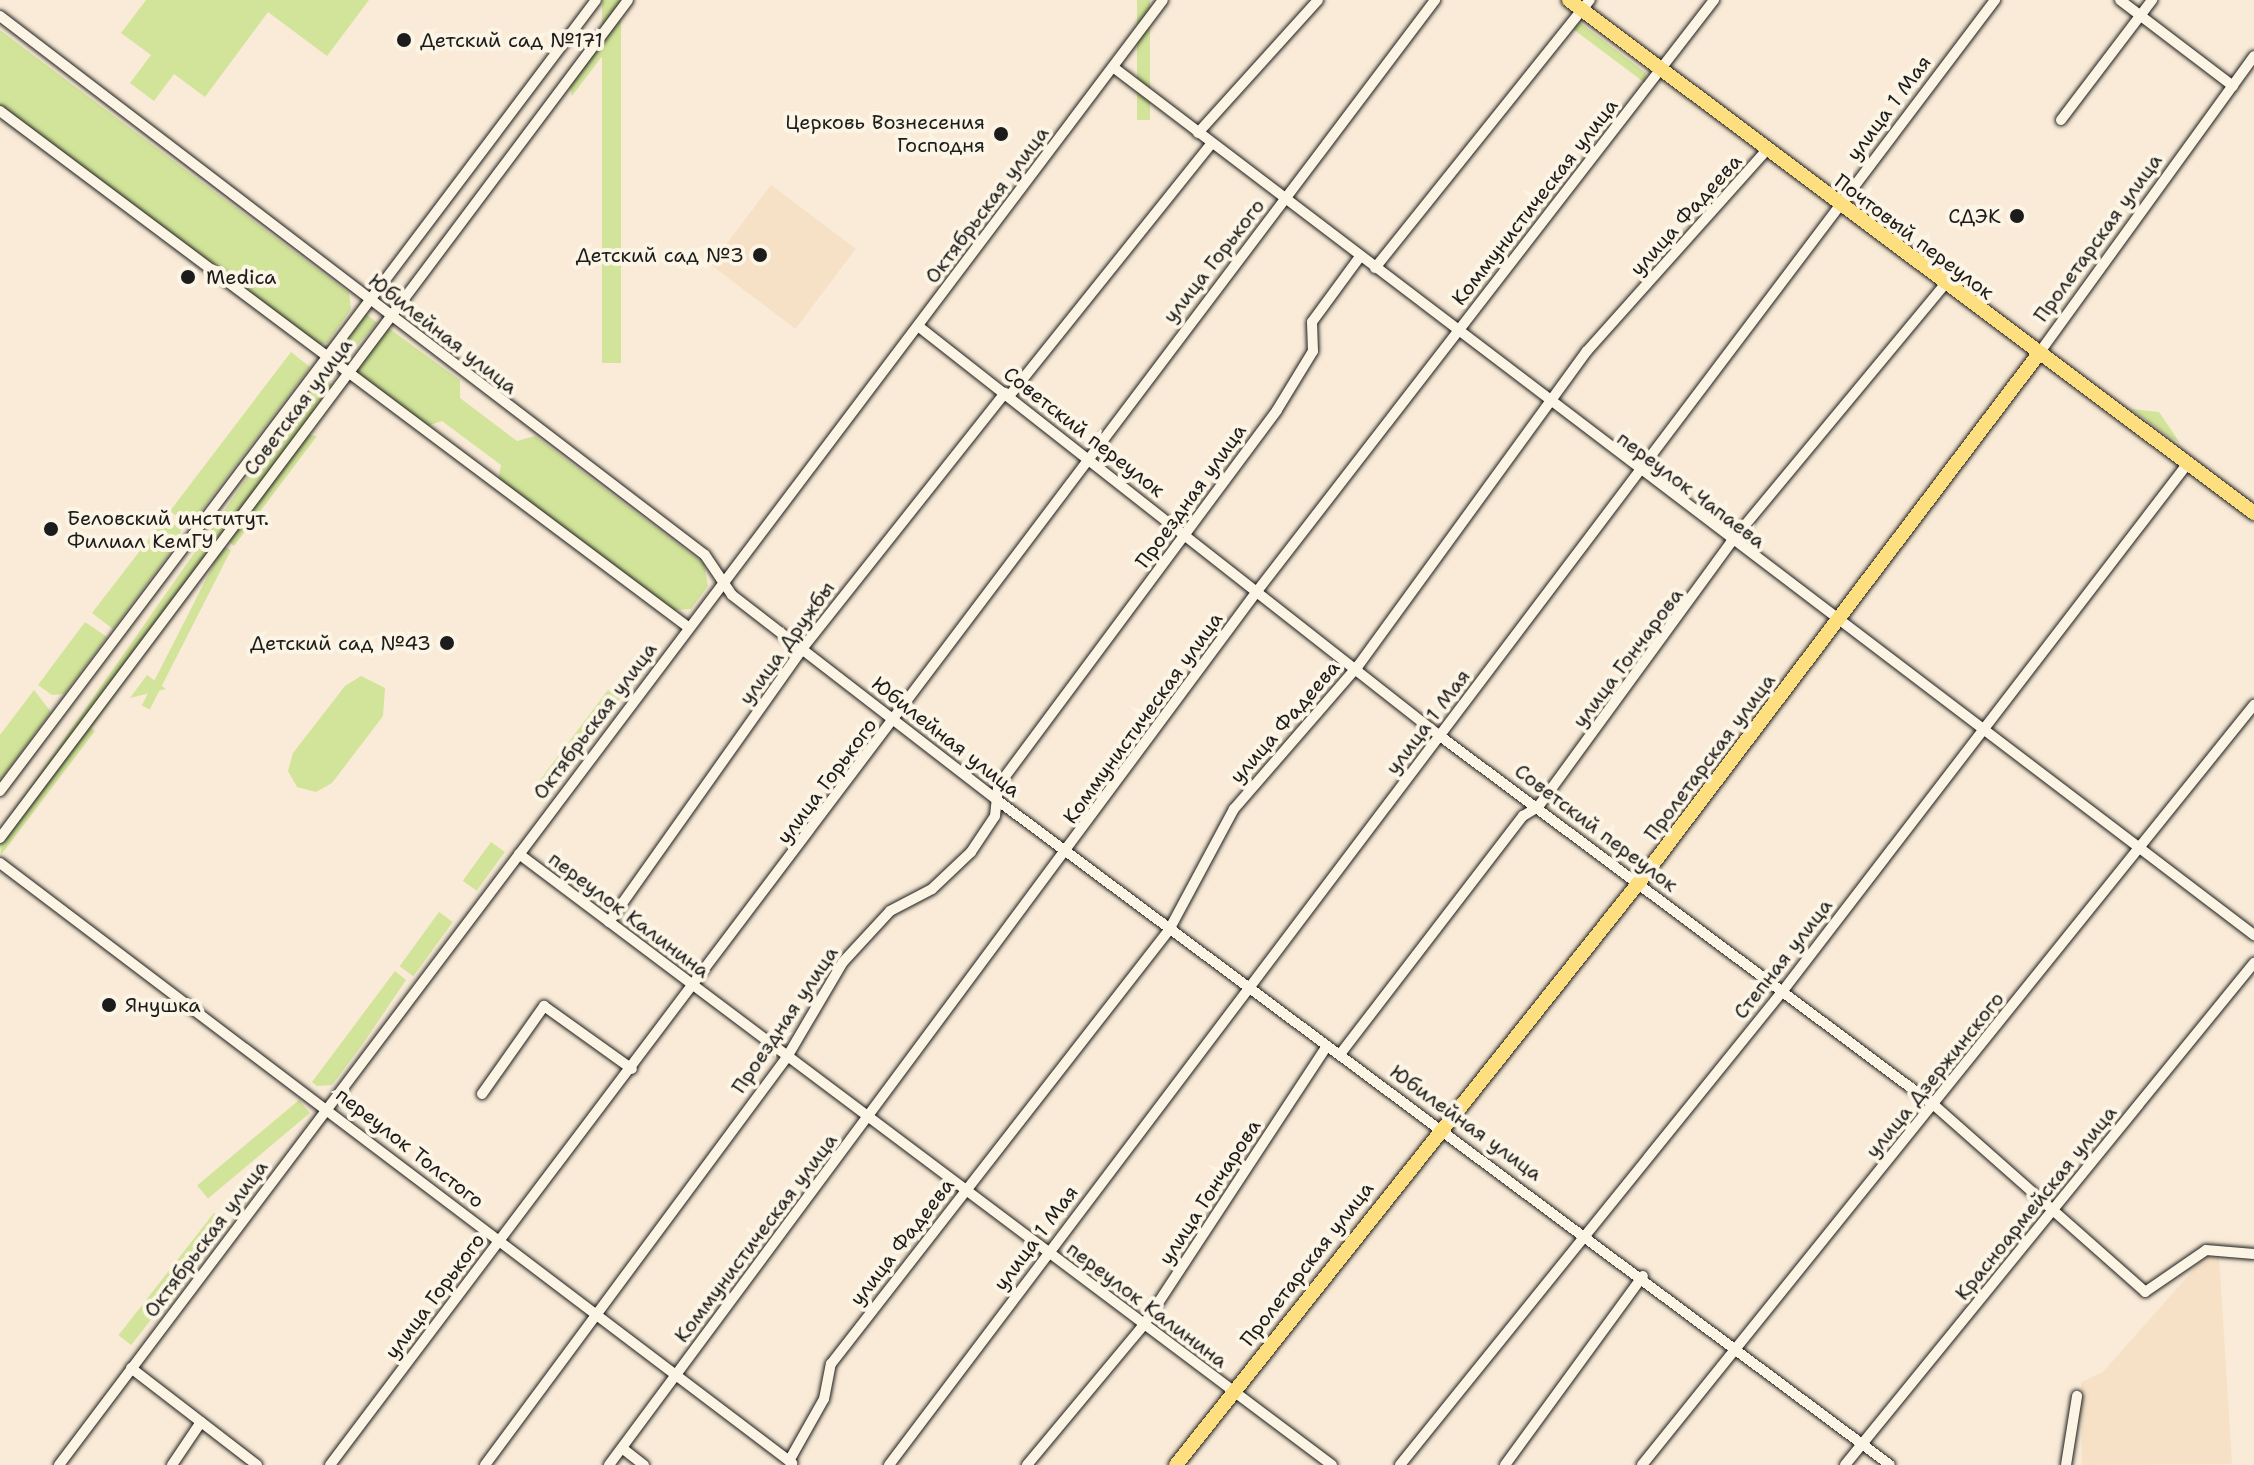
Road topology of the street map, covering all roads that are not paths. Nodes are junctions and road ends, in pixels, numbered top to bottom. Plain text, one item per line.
1 (596, 0) edge
2 (628, 0) edge
3 (1163, 0) edge
4 (1318, 0) edge
5 (1435, 0) edge
6 (1569, 0) edge
7 (1714, 0) edge
8 (1995, 0) edge
9 (2120, 0) edge
10 (2152, 0) edge
11 (1586, 5) edge
12 (2141, 14) junction
13 (0, 16) edge
14 (2254, 56) edge
15 (1113, 67) junction
16 (1661, 70) junction
17 (2233, 86) junction
18 (0, 111) edge
19 (2061, 120) dead end
20 (1198, 133) junction
21 (1210, 145) junction
22 (1767, 150) junction
23 (1284, 200) junction
24 (1838, 204) junction
25 (1359, 258) junction
26 (1375, 268) junction
27 (1944, 285) junction
28 (369, 300) junction
29 (389, 316) junction
30 (918, 326) junction
31 (1456, 332) junction
32 (2037, 356) junction
33 (326, 359) junction
34 (346, 373) junction
35 (1008, 394) junction
36 (1549, 405) junction
37 (1087, 454) junction
38 (2185, 467) junction
39 (1641, 476) junction
40 (2236, 505) junction
41 (2254, 513) edge
42 (2254, 520) edge
43 (1185, 536) junction
44 (1731, 542) junction
45 (720, 584) junction
46 (1258, 590) junction
47 (1837, 622) junction
48 (688, 627) junction
49 (802, 649) junction
50 (1358, 666) junction
51 (2254, 705) edge
52 (896, 719) junction
53 (1978, 732) junction
54 (1440, 736) junction
55 (0, 791) edge
56 (997, 800) junction
57 (1538, 807) junction
58 (0, 838) edge
59 (2138, 851) junction
60 (1068, 853) junction
61 (519, 854) junction
62 (0, 863) edge
63 (1640, 881) junction
64 (609, 922) junction
65 (1169, 930) junction
66 (2254, 935) edge
67 (2254, 963) edge
68 (696, 987) junction
69 (1251, 990) junction
70 (1782, 992) junction
71 (1327, 1046) junction
72 (1341, 1053) junction
73 (787, 1057) junction
74 (632, 1069) junction
75 (482, 1094) dead end
76 (1934, 1105) junction
77 (328, 1107) junction
78 (869, 1118) junction
79 (1441, 1127) junction
80 (965, 1191) junction
81 (2054, 1210) junction
82 (1588, 1234) junction
83 (499, 1240) junction
84 (1047, 1253) junction
85 (2254, 1254) edge
86 (1643, 1276) junction
87 (594, 1312) junction
88 (1143, 1326) junction
89 (1738, 1350) junction
90 (131, 1368) junction
91 (676, 1376) junction
92 (1233, 1392) junction
93 (2077, 1396) dead end
94 (201, 1422) junction
95 (1861, 1444) junction
96 (622, 1448) junction
97 (792, 1463) edge
98 (2068, 1463) edge
99 (59, 1465) edge
100 (172, 1465) edge
101 (257, 1465) edge
102 (330, 1465) edge
103 (485, 1465) edge
104 (609, 1465) edge
105 (644, 1465) edge
106 (889, 1465) edge
107 (1027, 1465) edge
108 (1176, 1465) edge
109 (1332, 1465) edge
110 (1400, 1465) edge
111 (1505, 1465) edge
112 (1642, 1465) edge
113 (1845, 1465) edge
114 (1890, 1465) edge

1 - 28 street, Советская улица
2 - 29 street, Советская улица
3 - 15 street, Октябрьская улица
4 - 20 street
5 - 23 street, улица Горького
6 - 11 main road, Почтовый переулок
7 - 16 street, Коммунистическая улица
8 - 24 street, улица 1 Мая
9 - 12 street
10 - 12 street
11 - 16 main road, Почтовый переулок
11 - 26 street
12 - 17 street
12 - 19 street
13 - 28 street, Юбилейная улица
14 - 17 street, Пролетарская улица
15 - 20 street, переулок Чапаева
15 - 30 street, Октябрьская улица
16 - 22 main road, Почтовый переулок
16 - 31 street, Коммунистическая улица
17 - 32 street, Пролетарская улица
18 - 33 street
20 - 21 street, переулок Чапаева
21 - 23 street, переулок Чапаева
21 - 35 street, улица Дружбы
22 - 24 main road, Почтовый переулок
22 - 36 street, улица Фадеева
23 - 25 street, переулок Чапаева
23 - 37 street, улица Горького
24 - 27 main road, Почтовый переулок
24 - 39 street, улица 1 Мая
25 - 26 street, переулок Чапаева
25 - 43 street, Проездная улица
26 - 31 street, переулок Чапаева
27 - 32 main road, Почтовый переулок
27 - 44 street, улица Гончарова
28 - 29 street, Юбилейная улица
28 - 33 street, Советская улица
29 - 34 street, Советская улица
29 - 45 street, Юбилейная улица
30 - 35 street, Советский переулок
30 - 45 street, Октябрьская улица
31 - 36 street, переулок Чапаева
31 - 46 street, Коммунистическая улица
32 - 38 main road, Почтовый переулок
32 - 47 main road, Пролетарская улица
33 - 34 street
33 - 55 street, Советская улица
34 - 48 street
34 - 58 street, Советская улица
35 - 37 street, Советский переулок
35 - 49 street, улица Дружбы
36 - 39 street, переулок Чапаева
36 - 50 street, улица Фадеева
37 - 43 street, Советский переулок
37 - 52 street, улица Горького
38 - 40 main road, Почтовый переулок
38 - 53 street, Степная улица
39 - 44 street, переулок Чапаева
39 - 54 street, улица 1 Мая
40 - 41 main road, Почтовый переулок
40 - 42 street
43 - 46 street, Советский переулок
43 - 56 street, Проездная улица
44 - 47 street, переулок Чапаева
44 - 57 street, улица Гончарова
45 - 48 street, Октябрьская улица
45 - 49 street, Юбилейная улица
46 - 50 street, Советский переулок
46 - 60 street, Коммунистическая улица
47 - 53 street, переулок Чапаева
47 - 63 main road, Пролетарская улица
48 - 61 street, Октябрьская улица
49 - 52 street, Юбилейная улица
49 - 64 street, улица Дружбы
50 - 54 street, Советский переулок
50 - 65 street, улица Фадеева
51 - 59 street, улица Дзержинского
52 - 56 street, Юбилейная улица
52 - 68 street, улица Горького
53 - 59 street, переулок Чапаева
53 - 70 street, Степная улица
54 - 57 street, Советский переулок
54 - 69 street, улица 1 Мая
56 - 60 street, Юбилейная улица
56 - 73 street, Проездная улица
57 - 63 street, Советский переулок
57 - 72 street, улица Гончарова
59 - 66 street, переулок Чапаева
59 - 76 street, улица Дзержинского
60 - 65 street, Юбилейная улица
60 - 78 street, Коммунистическая улица
61 - 64 street, переулок Калинина
61 - 77 street, Октябрьская улица
62 - 77 street, переулок Толстого
63 - 70 street, Советский переулок
63 - 79 main road, Пролетарская улица
64 - 68 street, переулок Калинина
65 - 69 street, Юбилейная улица
65 - 80 street, улица Фадеева
67 - 81 street, Красноармейская улица
68 - 73 street, переулок Калинина
68 - 74 street, улица Горького
69 - 71 street, Юбилейная улица
69 - 84 street, улица 1 Мая
70 - 76 street, Советский переулок
70 - 82 street, Степная улица
71 - 72 street, Юбилейная улица
71 - 88 street, улица Гончарова
72 - 79 street, Юбилейная улица
73 - 78 street, переулок Калинина
73 - 87 street, Проездная улица
74 - 75 street
74 - 83 street, улица Горького
76 - 81 street, Советский переулок
76 - 89 street, улица Дзержинского
77 - 83 street, переулок Толстого
77 - 90 street, Октябрьская улица
78 - 80 street, переулок Калинина
78 - 91 street, Коммунистическая улица
79 - 82 street, Юбилейная улица
79 - 92 main road, Пролетарская улица
80 - 84 street, переулок Калинина
80 - 97 street, улица Фадеева
81 - 85 street, Советский переулок
81 - 95 street, Красноармейская улица
82 - 86 street, Юбилейная улица
82 - 110 street, Степная улица
83 - 87 street, переулок Толстого
83 - 102 street, улица Горького
84 - 88 street, переулок Калинина
84 - 106 street, улица 1 Мая
86 - 89 street, Юбилейная улица
86 - 111 street
87 - 91 street, переулок Толстого
87 - 103 street, Проездная улица
88 - 92 street, переулок Калинина
88 - 107 street, улица Гончарова
89 - 95 street, Юбилейная улица
89 - 112 street, улица Дзержинского
90 - 94 street
90 - 99 street, Октябрьская улица
91 - 96 street, Коммунистическая улица
91 - 97 street, переулок Толстого
92 - 108 main road, Пролетарская улица
92 - 109 street, переулок Калинина
93 - 98 street
94 - 100 street
94 - 101 street
95 - 113 street, Красноармейская улица
95 - 114 street, Юбилейная улица
96 - 104 street, Коммунистическая улица
96 - 105 street

